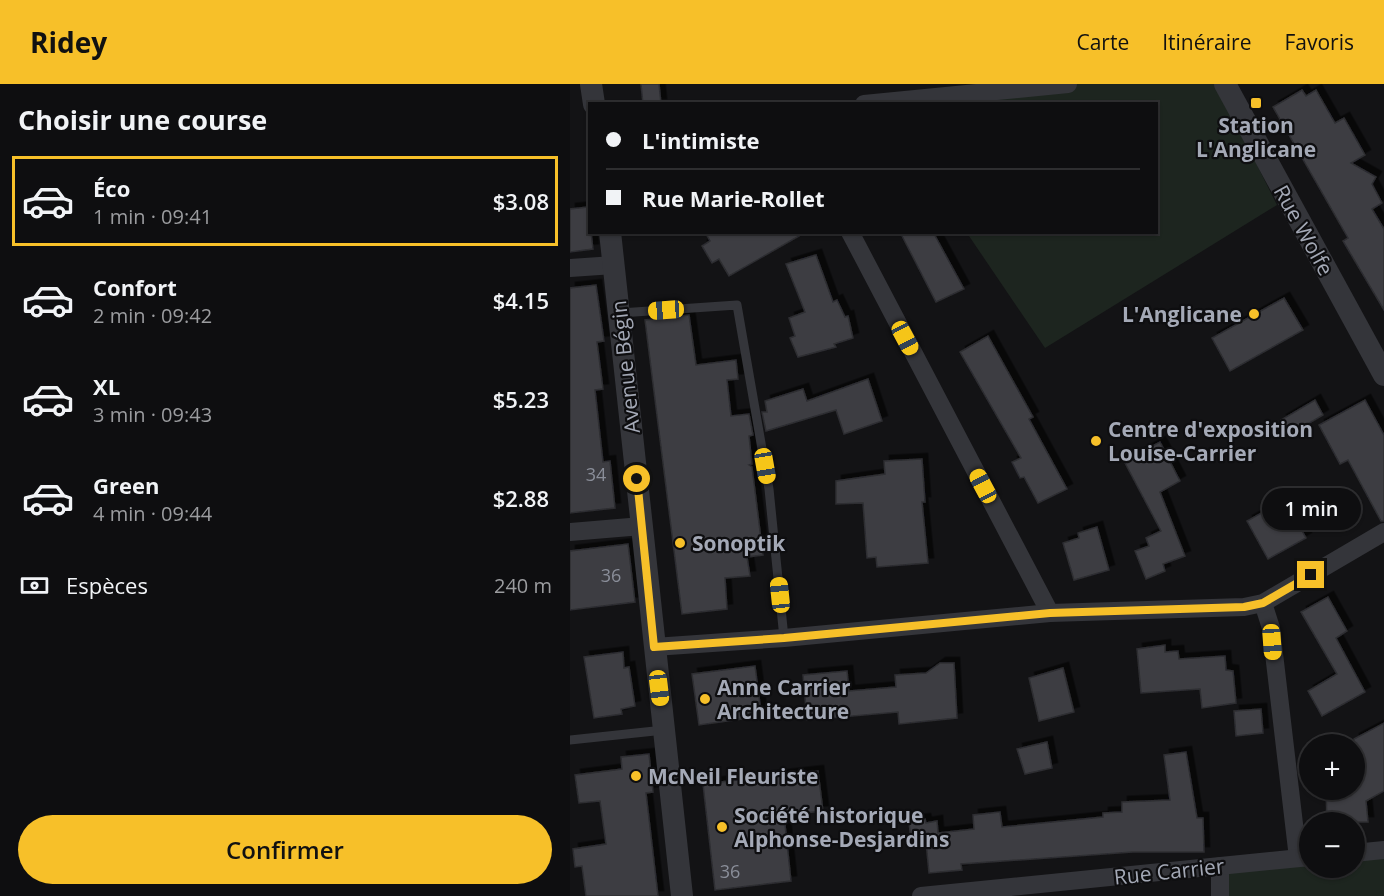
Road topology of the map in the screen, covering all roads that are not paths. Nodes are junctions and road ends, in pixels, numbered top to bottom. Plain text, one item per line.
1 (591, 84) edge
2 (1068, 84) edge
3 (1225, 84) edge
4 (594, 102) edge
5 (884, 102) edge
6 (610, 234) edge
7 (851, 234) edge
8 (615, 266) junction
9 (570, 268) edge
10 (620, 313) junction
11 (1384, 375) edge
12 (642, 526) junction
13 (570, 532) edge
14 (1384, 532) edge
15 (1263, 603) junction
16 (1050, 613) junction
17 (784, 638) junction
18 (654, 647) junction
19 (664, 729) junction
20 (570, 740) edge
21 (1299, 822) edge
22 (1384, 850) edge
23 (1365, 852) edge
24 (1299, 858) edge
25 (1220, 866) junction
26 (682, 896) edge
27 (921, 896) edge
28 (1220, 896) edge

1 - 4 street
2 - 5 street
3 - 11 street, Rue Wolfe
6 - 8 street, Avenue Bégin
7 - 16 street
8 - 9 street
8 - 10 street, Avenue Bégin
10 - 12 street, Avenue Bégin
10 - 17 lane
12 - 13 street
12 - 18 street, Avenue Bégin
14 - 15 street
15 - 16 street
15 - 21 street
16 - 17 street
17 - 18 street
18 - 19 street, Avenue Bégin
19 - 20 lane
19 - 26 street, Avenue Bégin
22 - 23 street
24 - 25 street, Rue Carrier
25 - 27 street, Rue Carrier
25 - 28 street

